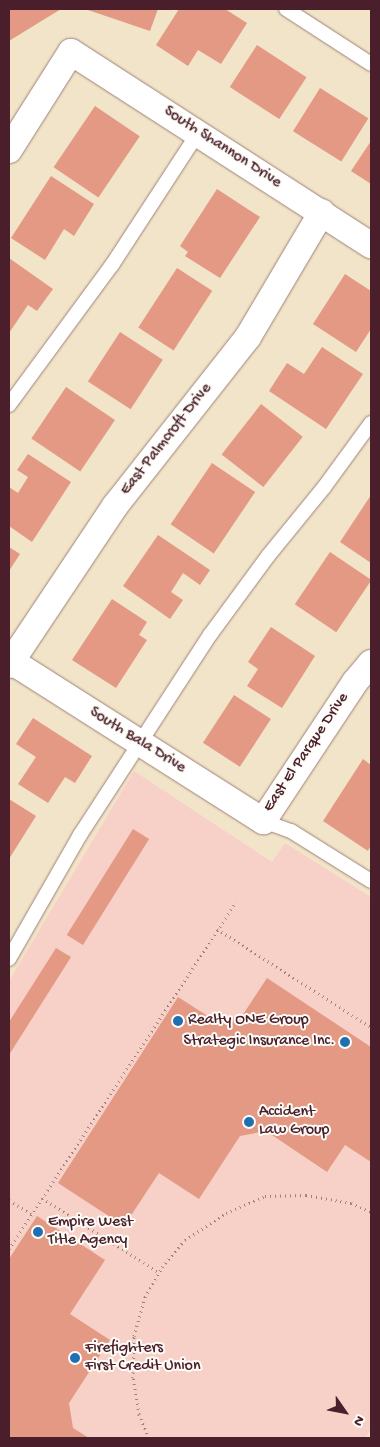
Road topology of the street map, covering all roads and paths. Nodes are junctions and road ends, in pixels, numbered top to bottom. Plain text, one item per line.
1 (286, 9) edge
2 (371, 64) edge
3 (198, 133) junction
4 (9, 150) edge
5 (322, 212) junction
6 (371, 245) edge
7 (9, 405) edge
8 (371, 423) edge
9 (371, 662) edge
10 (10, 663) edge
11 (139, 742) junction
12 (263, 821) junction
13 (371, 881) edge
14 (236, 902) dead end
15 (217, 929) junction
16 (9, 959) edge
17 (371, 1026) edge
18 (42, 1198) junction
19 (9, 1200) edge
20 (371, 1212) edge
21 (31, 1214) junction
22 (9, 1249) edge
23 (158, 1272) junction
24 (149, 1438) edge

1 - 2 lane
3 - 4 street, South Shannon Drive
3 - 5 street, South Shannon Drive
3 - 7 lane
5 - 6 street, South Shannon Drive
5 - 10 street, East Palmcroft Drive
8 - 11 lane
9 - 12 street, East El Parque Drive
10 - 11 street, South Bala Drive
11 - 12 street, South Bala Drive
11 - 16 lane
12 - 13 lane
14 - 15 path
15 - 17 path
15 - 18 path
18 - 21 path
18 - 23 path
19 - 21 path
20 - 23 path
21 - 22 path
23 - 24 path

